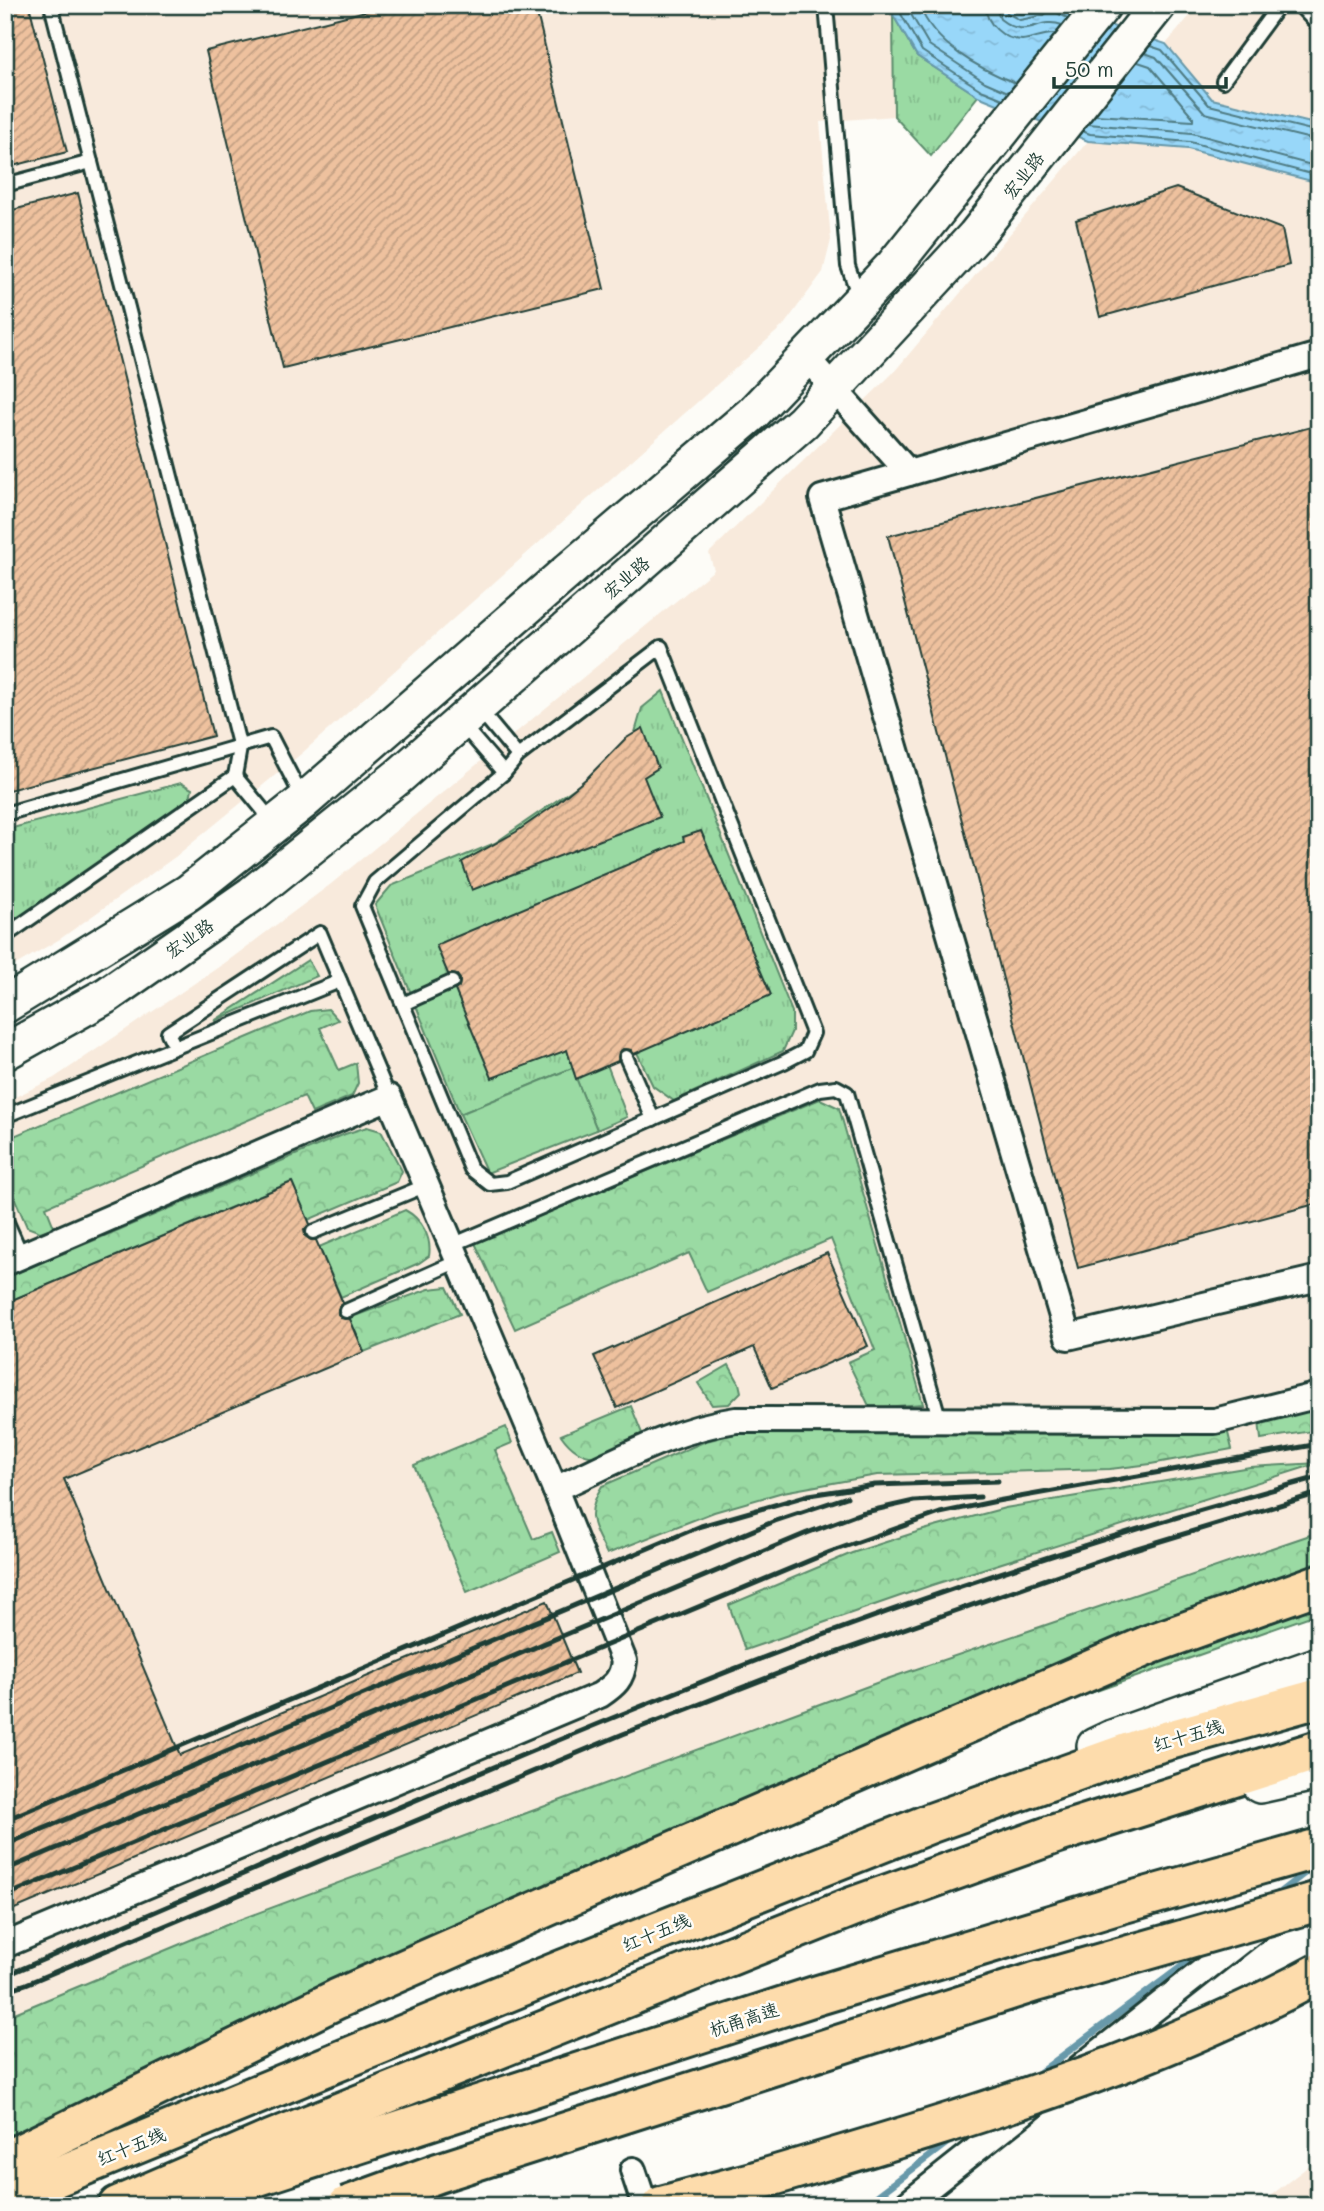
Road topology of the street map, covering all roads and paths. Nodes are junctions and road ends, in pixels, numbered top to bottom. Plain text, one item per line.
1 (51, 5) edge
2 (825, 5) edge
3 (1103, 5) edge
4 (1158, 5) edge
5 (1279, 5) edge
6 (1299, 5) edge
7 (1319, 26) edge
8 (1223, 80) dead end
9 (91, 162) junction
10 (5, 185) edge
11 (860, 301) junction
12 (1319, 355) edge
13 (806, 357) junction
14 (834, 390) junction
15 (909, 473) junction
16 (469, 715) junction
17 (240, 748) junction
18 (518, 757) junction
19 (504, 773) junction
20 (235, 776) junction
21 (304, 801) junction
22 (5, 814) edge
23 (275, 824) junction
24 (5, 936) edge
25 (340, 981) junction
26 (452, 982) dead end
27 (402, 1004) junction
28 (5, 1005) edge
29 (175, 1046) junction
30 (5, 1052) edge
31 (626, 1057) dead end
32 (389, 1097) junction
33 (5, 1116) edge
34 (653, 1119) junction
35 (426, 1185) junction
36 (5, 1218) edge
37 (313, 1232) dead end
38 (455, 1253) junction
39 (13, 1260) edge
40 (1319, 1278) edge
41 (346, 1311) dead end
42 (1319, 1395) edge
43 (940, 1421) junction
44 (555, 1489) junction
45 (1319, 1584) edge
46 (1319, 1665) edge
47 (1319, 1698) edge
48 (1319, 1750) edge
49 (1319, 1772) edge
50 (939, 1820) junction
51 (1055, 1834) junction
52 (1319, 1847) edge
53 (1319, 1879) edge
54 (1319, 1901) edge
55 (5, 1945) edge
56 (1319, 1973) edge
57 (5, 2161) edge
58 (633, 2170) dead end
59 (5, 2198) edge
60 (118, 2206) edge
61 (175, 2206) edge
62 (347, 2206) edge
63 (645, 2206) edge
64 (661, 2206) edge
65 (905, 2206) edge

1 - 9 lane
2 - 11 lane
3 - 11 street
4 - 14 street, 宏业路
5 - 8 lane
6 - 7 lane
9 - 10 lane
9 - 17 lane
11 - 13 street
12 - 15 street
13 - 14 street
13 - 21 street
14 - 15 street
14 - 16 street, 宏业路
15 - 40 street
16 - 18 lane
16 - 19 lane
16 - 30 street, 宏业路
17 - 20 lane
17 - 21 lane
17 - 22 lane
18 - 19 lane
18 - 34 lane
19 - 27 lane
20 - 23 lane
20 - 24 lane
21 - 23 street
23 - 28 street
25 - 29 lane
25 - 29 lane
25 - 32 lane
26 - 27 lane
27 - 34 lane
29 - 33 lane
31 - 34 lane
32 - 35 street
32 - 39 street
35 - 37 lane
35 - 38 street
36 - 39 lane
38 - 41 lane
38 - 43 lane
38 - 44 street
42 - 43 street
43 - 44 street
44 - 55 street
45 - 57 main road
46 - 50 street
47 - 50 main road, 红十五线
48 - 51 main road
49 - 51 street
50 - 59 main road, 红十五线
51 - 60 main road
52 - 61 main road, 杭甬高速
53 - 65 street
54 - 62 main road, bridge
56 - 64 main road, bridge
58 - 63 street

